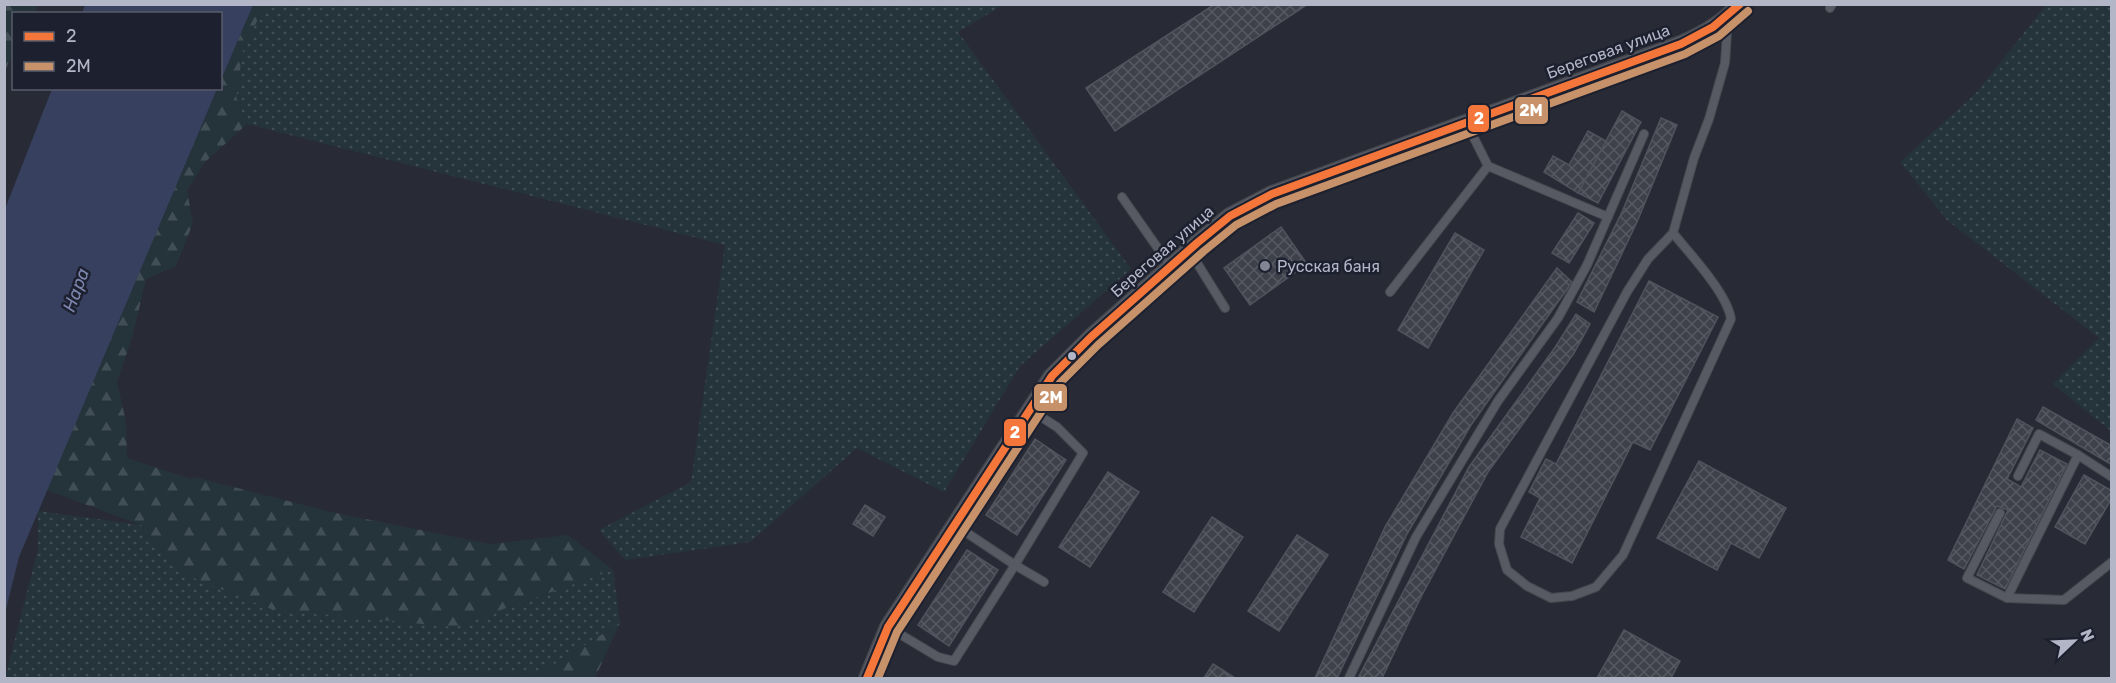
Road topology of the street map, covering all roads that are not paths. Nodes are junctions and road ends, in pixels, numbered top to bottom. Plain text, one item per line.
1 (1740, 4) edge
2 (1728, 18) junction
3 (1466, 122) junction
4 (1644, 134) dead end
5 (1488, 166) junction
6 (1122, 197) dead end
7 (1608, 217) junction
8 (1673, 233) junction
9 (1189, 250) junction
10 (1171, 267) junction
11 (1390, 292) dead end
12 (1225, 308) dead end
13 (1030, 410) junction
14 (2078, 455) junction
15 (2018, 476) dead end
16 (2112, 477) edge
17 (2000, 513) dead end
18 (955, 525) junction
19 (2112, 562) edge
20 (1015, 565) junction
21 (1044, 582) dead end
22 (2007, 598) junction
23 (888, 627) junction
24 (867, 678) edge
25 (1349, 678) edge

1 - 2 street, Береговая улица
2 - 3 street, Береговая улица
2 - 8 lane
3 - 5 lane
3 - 9 street, Береговая улица
4 - 7 lane
5 - 7 lane
5 - 11 lane
6 - 10 lane
7 - 25 lane
8 - 8 lane
9 - 10 street, Береговая улица
9 - 12 lane
10 - 13 street, Береговая улица
13 - 18 street, Береговая улица
13 - 20 lane
14 - 15 lane
14 - 16 lane
14 - 22 lane
17 - 22 lane
18 - 20 lane
18 - 23 street, Береговая улица
19 - 22 lane
20 - 21 lane
20 - 23 lane
23 - 24 street, Береговая улица

